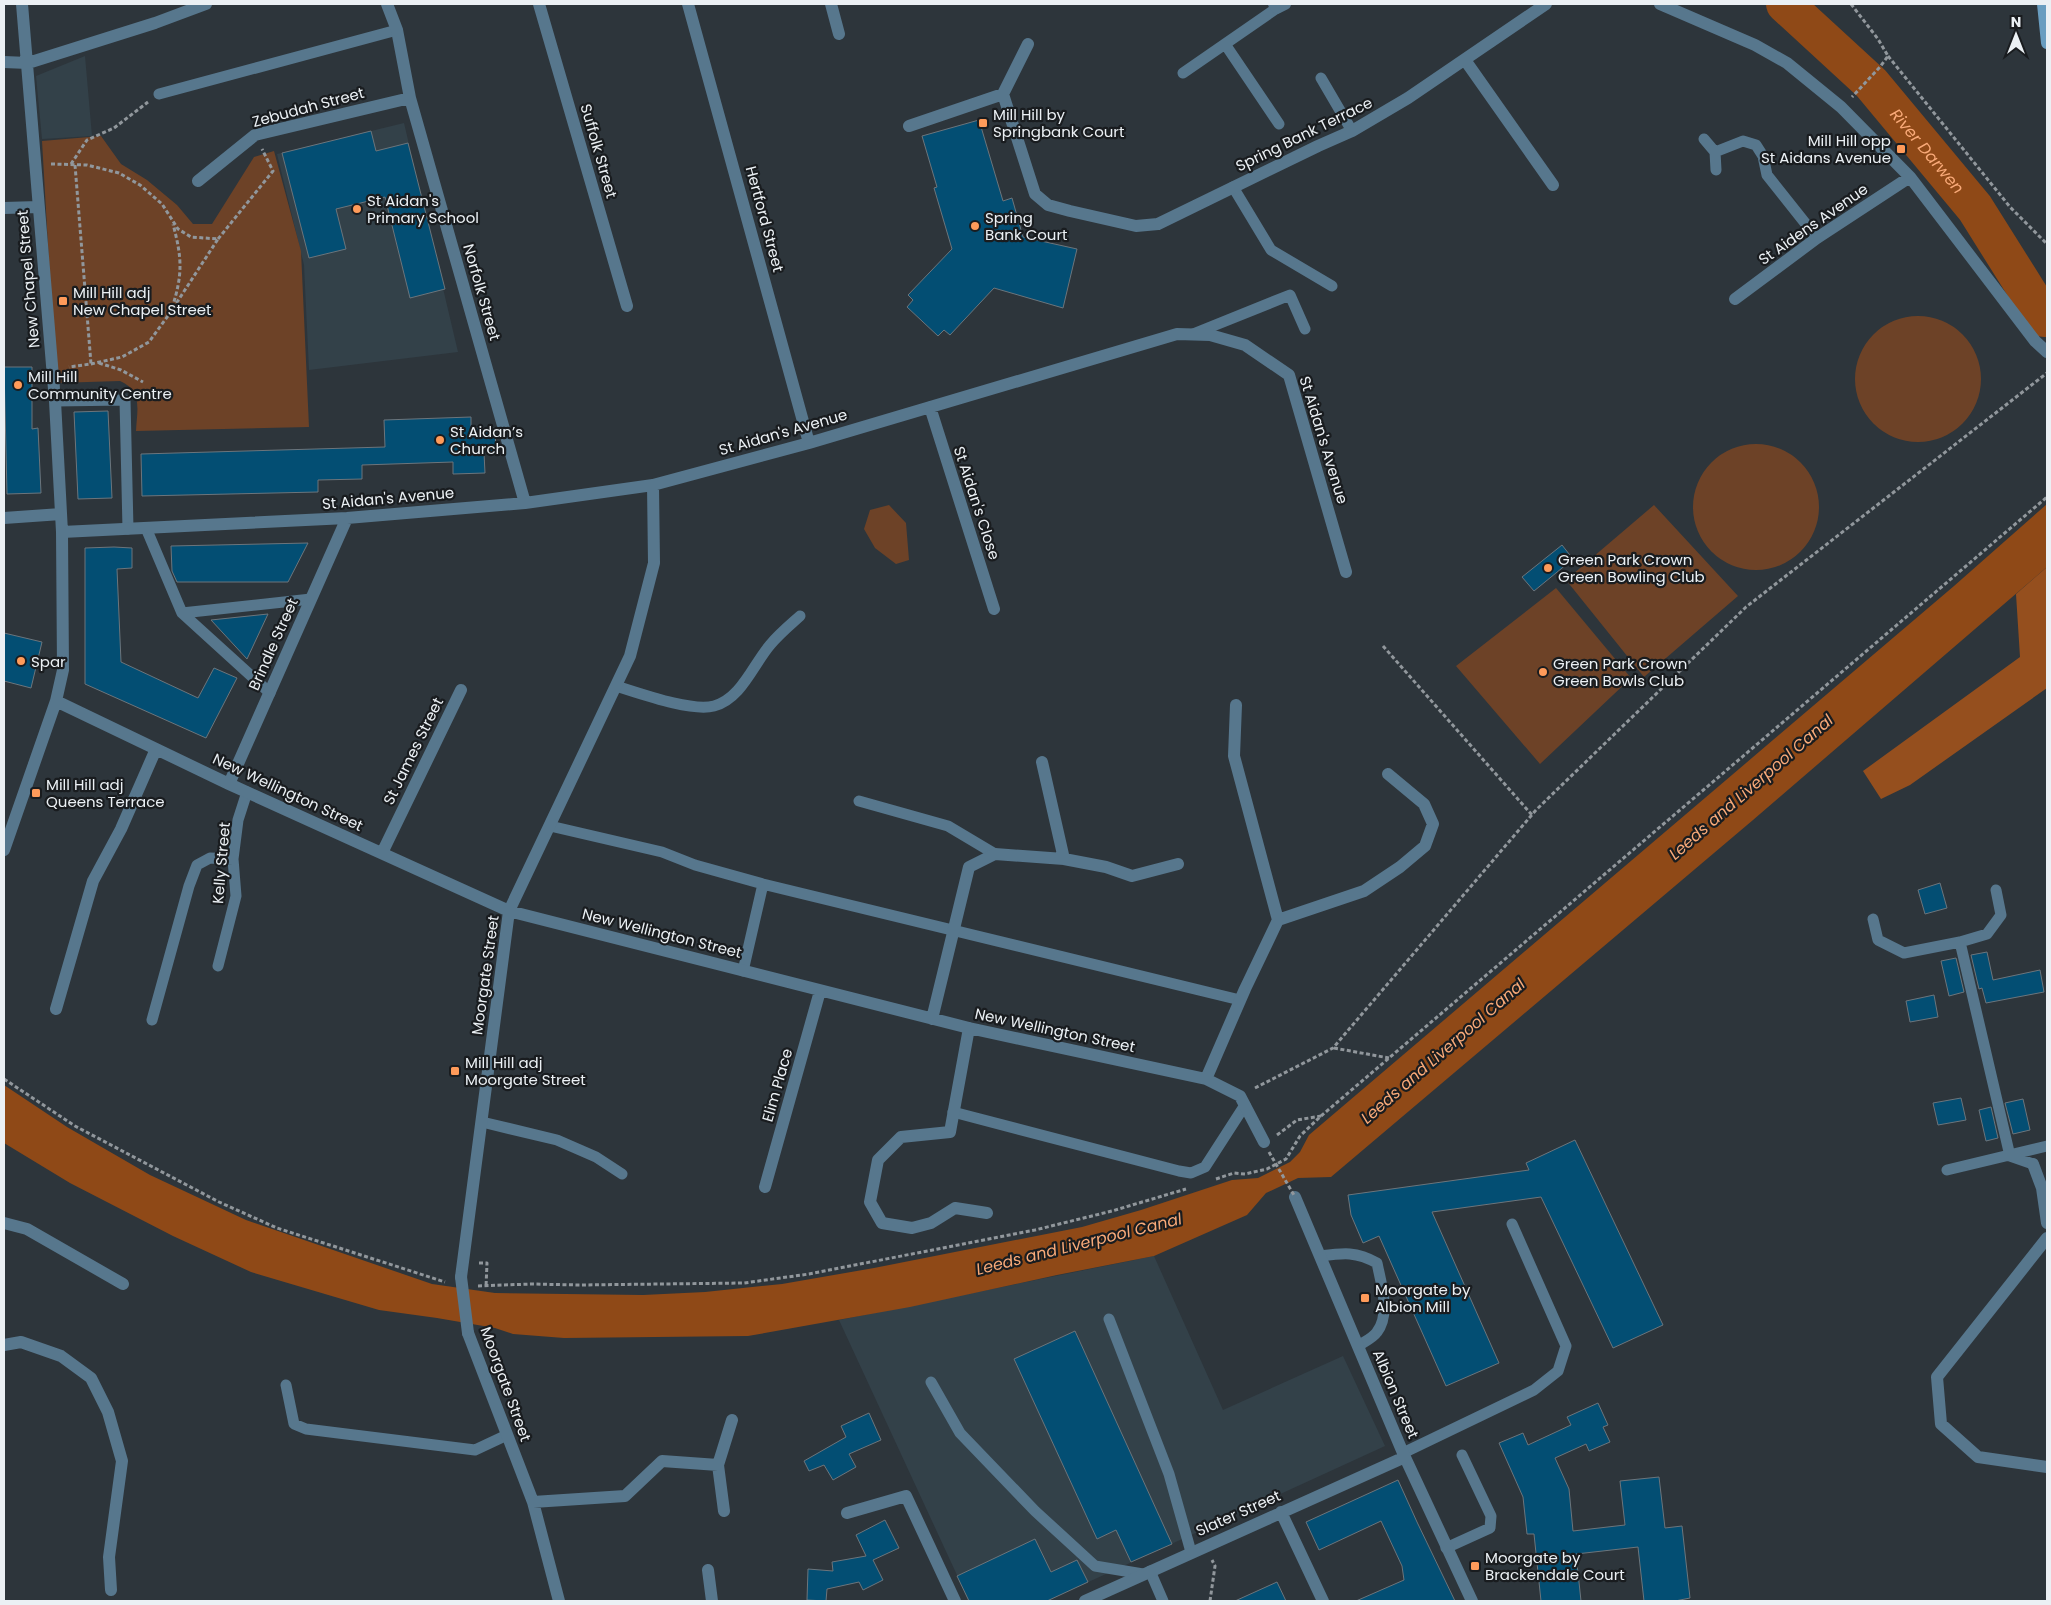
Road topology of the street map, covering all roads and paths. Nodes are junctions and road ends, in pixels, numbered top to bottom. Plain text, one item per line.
1 (22, 4) edge
2 (206, 4) edge
3 (387, 4) edge
4 (539, 4) edge
5 (688, 4) edge
6 (831, 4) edge
7 (1546, 4) edge
8 (1660, 4) edge
9 (1851, 4) edge
10 (2042, 4) edge
11 (1279, 5) edge
12 (397, 30) junction
13 (839, 34) dead end
14 (1028, 44) dead end
15 (1225, 44) junction
16 (2047, 44) edge
17 (1888, 56) junction
18 (1465, 60) junction
19 (4, 62) edge
20 (28, 62) junction
21 (1183, 73) dead end
22 (1322, 78) dead end
23 (1856, 93) dead end
24 (159, 94) joint
25 (1002, 94) junction
26 (410, 98) junction
27 (1279, 124) dead end
28 (909, 126) dead end
29 (1352, 131) junction
30 (255, 136) junction
31 (1704, 139) dead end
32 (1715, 152) junction
33 (36, 164) junction
34 (73, 165) junction
35 (1716, 170) dead end
36 (1910, 177) junction
37 (198, 181) dead end
38 (1553, 185) dead end
39 (1232, 187) junction
40 (38, 207) junction
41 (4, 208) edge
42 (171, 219) junction
43 (1817, 238) junction
44 (218, 239) junction
45 (2047, 244) edge
46 (1332, 286) dead end
47 (1735, 299) dead end
48 (627, 306) dead end
49 (170, 313) junction
50 (1305, 329) dead end
51 (1193, 334) junction
52 (2047, 352) edge
53 (98, 363) junction
54 (90, 364) junction
55 (53, 369) junction
56 (2047, 373) edge
57 (143, 382) dead end
58 (55, 401) junction
59 (930, 407) junction
60 (810, 442) junction
61 (653, 485) junction
62 (2047, 497) edge
63 (525, 503) junction
64 (61, 514) junction
65 (4, 518) edge
66 (347, 518) junction
67 (146, 528) junction
68 (128, 529) junction
69 (62, 532) junction
70 (1346, 572) dead end
71 (311, 599) junction
72 (994, 609) dead end
73 (182, 613) junction
74 (800, 616) dead end
75 (1383, 646) dead end
76 (616, 686) junction
77 (461, 690) dead end
78 (270, 693) junction
79 (56, 702) junction
80 (1236, 705) dead end
81 (156, 749) junction
82 (1042, 762) dead end
83 (1388, 774) dead end
84 (229, 784) junction
85 (247, 792) junction
86 (859, 801) dead end
87 (1532, 815) junction
88 (550, 826) junction
89 (4, 850) edge
90 (382, 853) junction
91 (995, 854) junction
92 (233, 859) junction
93 (1064, 859) junction
94 (1178, 864) dead end
95 (763, 884) junction
96 (1996, 890) dead end
97 (509, 911) junction
98 (1873, 919) dead end
99 (1278, 920) junction
100 (954, 929) junction
101 (1960, 942) junction
102 (218, 966) dead end
103 (743, 971) junction
104 (820, 991) junction
105 (1240, 1000) junction
106 (56, 1009) dead end
107 (932, 1019) junction
108 (152, 1020) dead end
109 (969, 1028) junction
110 (1333, 1048) junction
111 (4, 1079) edge
112 (1206, 1079) junction
113 (1243, 1100) junction
114 (953, 1112) junction
115 (1322, 1116) dead end
116 (482, 1122) junction
117 (1268, 1144) junction
118 (2047, 1146) edge
119 (2010, 1156) junction
120 (2033, 1164) joint
121 (1947, 1170) dead end
122 (622, 1174) dead end
123 (765, 1187) dead end
124 (1295, 1197) joint
125 (987, 1213) dead end
126 (4, 1223) edge
127 (2047, 1223) edge
128 (1512, 1224) dead end
129 (2047, 1238) edge
130 (1320, 1256) junction
131 (463, 1262) junction
132 (449, 1283) dead end
133 (123, 1284) dead end
134 (477, 1286) dead end
135 (1109, 1319) dead end
136 (4, 1345) edge
137 (1358, 1346) junction
138 (931, 1382) dead end
139 (286, 1385) dead end
140 (732, 1420) dead end
141 (507, 1434) junction
142 (1404, 1455) junction
143 (1462, 1455) dead end
144 (718, 1465) junction
145 (2047, 1466) edge
146 (533, 1502) junction
147 (724, 1511) dead end
148 (1281, 1512) junction
149 (847, 1513) dead end
150 (1206, 1546) junction
151 (1446, 1548) junction
152 (1191, 1552) junction
153 (708, 1570) dead end
154 (1146, 1572) junction
155 (111, 1590) dead end
156 (559, 1601) edge
157 (712, 1601) edge
158 (955, 1601) edge
159 (1084, 1601) edge
160 (1163, 1601) edge
161 (1210, 1601) edge
162 (1323, 1601) edge
163 (1472, 1601) edge

1 - 20 street, New Chapel Street
2 - 20 street
3 - 12 street, Norfolk Street
4 - 48 street, Suffolk Street
5 - 60 street, Hertford Street
6 - 13 street
7 - 18 street, Spring Bank Terrace
8 - 36 street
9 - 17 path
10 - 16 main road
11 - 15 lane
12 - 24 lane
12 - 26 street, Norfolk Street
14 - 25 street
15 - 21 lane
15 - 27 lane
17 - 23 path
17 - 45 path
18 - 29 street, Spring Bank Terrace
18 - 38 street
19 - 20 street
20 - 33 street, New Chapel Street
22 - 29 lane
24 - 34 path
25 - 28 street
25 - 39 street, Spring Bank Terrace
26 - 30 street, Zebudah Street
26 - 63 street, Norfolk Street
29 - 39 street, Spring Bank Terrace
30 - 37 street, Zebudah Street
30 - 44 path
31 - 32 lane
32 - 35 lane
32 - 43 lane
33 - 34 path
33 - 40 street, New Chapel Street
34 - 42 path
34 - 54 path
36 - 43 street, St Aidens Avenue
36 - 52 street
39 - 46 lane
40 - 41 street
40 - 55 street, New Chapel Street
42 - 44 path
42 - 49 path
43 - 47 street, St Aidens Avenue
44 - 49 path
49 - 53 path
50 - 51 lane
51 - 59 street, St Aidan's Avenue
51 - 70 street, St Aidan's Avenue
53 - 54 path
53 - 57 path
54 - 55 path
55 - 58 street, New Chapel Street
56 - 87 path
58 - 64 street, New Chapel Street
58 - 68 lane
59 - 60 street, St Aidan's Avenue
59 - 72 street, St Aidan's Close
60 - 61 street, St Aidan's Avenue
61 - 63 street, St Aidan's Avenue
61 - 76 street, Moorgate Street
62 - 110 path
63 - 66 street, St Aidan's Avenue
64 - 65 street
64 - 69 street, New Chapel Street
66 - 67 street, St Aidan's Avenue
66 - 71 street, Brindle Street
67 - 68 street, St Aidan's Avenue
67 - 73 lane
68 - 69 street, St Aidan's Avenue
69 - 79 street, New Chapel Street
71 - 73 lane
71 - 78 street, Brindle Street
73 - 78 lane
74 - 76 lane
75 - 87 path
76 - 88 street, Moorgate Street
77 - 90 street, St James Street
78 - 84 street, Brindle Street
79 - 81 street, New Wellington Street
79 - 89 street, New Chapel Street
80 - 99 street
81 - 84 street, New Wellington Street
81 - 106 street
82 - 93 street
83 - 99 street
84 - 85 street, New Wellington Street
85 - 90 street, New Wellington Street
85 - 92 lane, Kelly Street
86 - 91 lane
87 - 110 path
88 - 95 lane
88 - 97 street, Moorgate Street
90 - 97 street, New Wellington Street
91 - 93 street
91 - 100 street
92 - 102 lane, Kelly Street
92 - 108 lane
93 - 94 street
95 - 100 lane
95 - 103 lane
96 - 101 lane
97 - 103 street, New Wellington Street
97 - 116 street, Moorgate Street
98 - 101 lane
99 - 105 street
100 - 105 lane
100 - 107 street
101 - 119 lane
103 - 104 street, New Wellington Street
104 - 107 street, New Wellington Street
104 - 123 street, Elim Place
105 - 112 street
107 - 109 street, New Wellington Street
109 - 112 street, New Wellington Street
109 - 114 street
110 - 113 path
111 - 132 path
112 - 113 street, New Wellington Street
113 - 114 lane
113 - 117 street
114 - 125 street
115 - 117 path
116 - 122 lane
116 - 131 street, Moorgate Street
117 - 124 path, bridge
118 - 119 lane
119 - 120 lane
119 - 121 lane
120 - 127 street
124 - 130 street, Albion Street
126 - 133 street
128 - 142 lane
129 - 145 street
130 - 137 street, Albion Street
130 - 137 lane
131 - 134 path
131 - 141 street, Moorgate Street, bridge
135 - 152 lane
136 - 155 street
137 - 142 street, Albion Street
138 - 154 lane
139 - 141 lane
140 - 144 street
141 - 146 street, Moorgate Street
142 - 148 street, Slater Street
142 - 151 street, Albion Street
143 - 151 lane
144 - 146 street
144 - 147 street
146 - 156 street, Moorgate Street
148 - 150 street, Slater Street
148 - 162 street
149 - 158 street
150 - 152 street, Slater Street
150 - 161 path
151 - 163 street, Albion Street
152 - 154 street, Slater Street
153 - 157 street
154 - 159 street, Slater Street
154 - 160 lane

